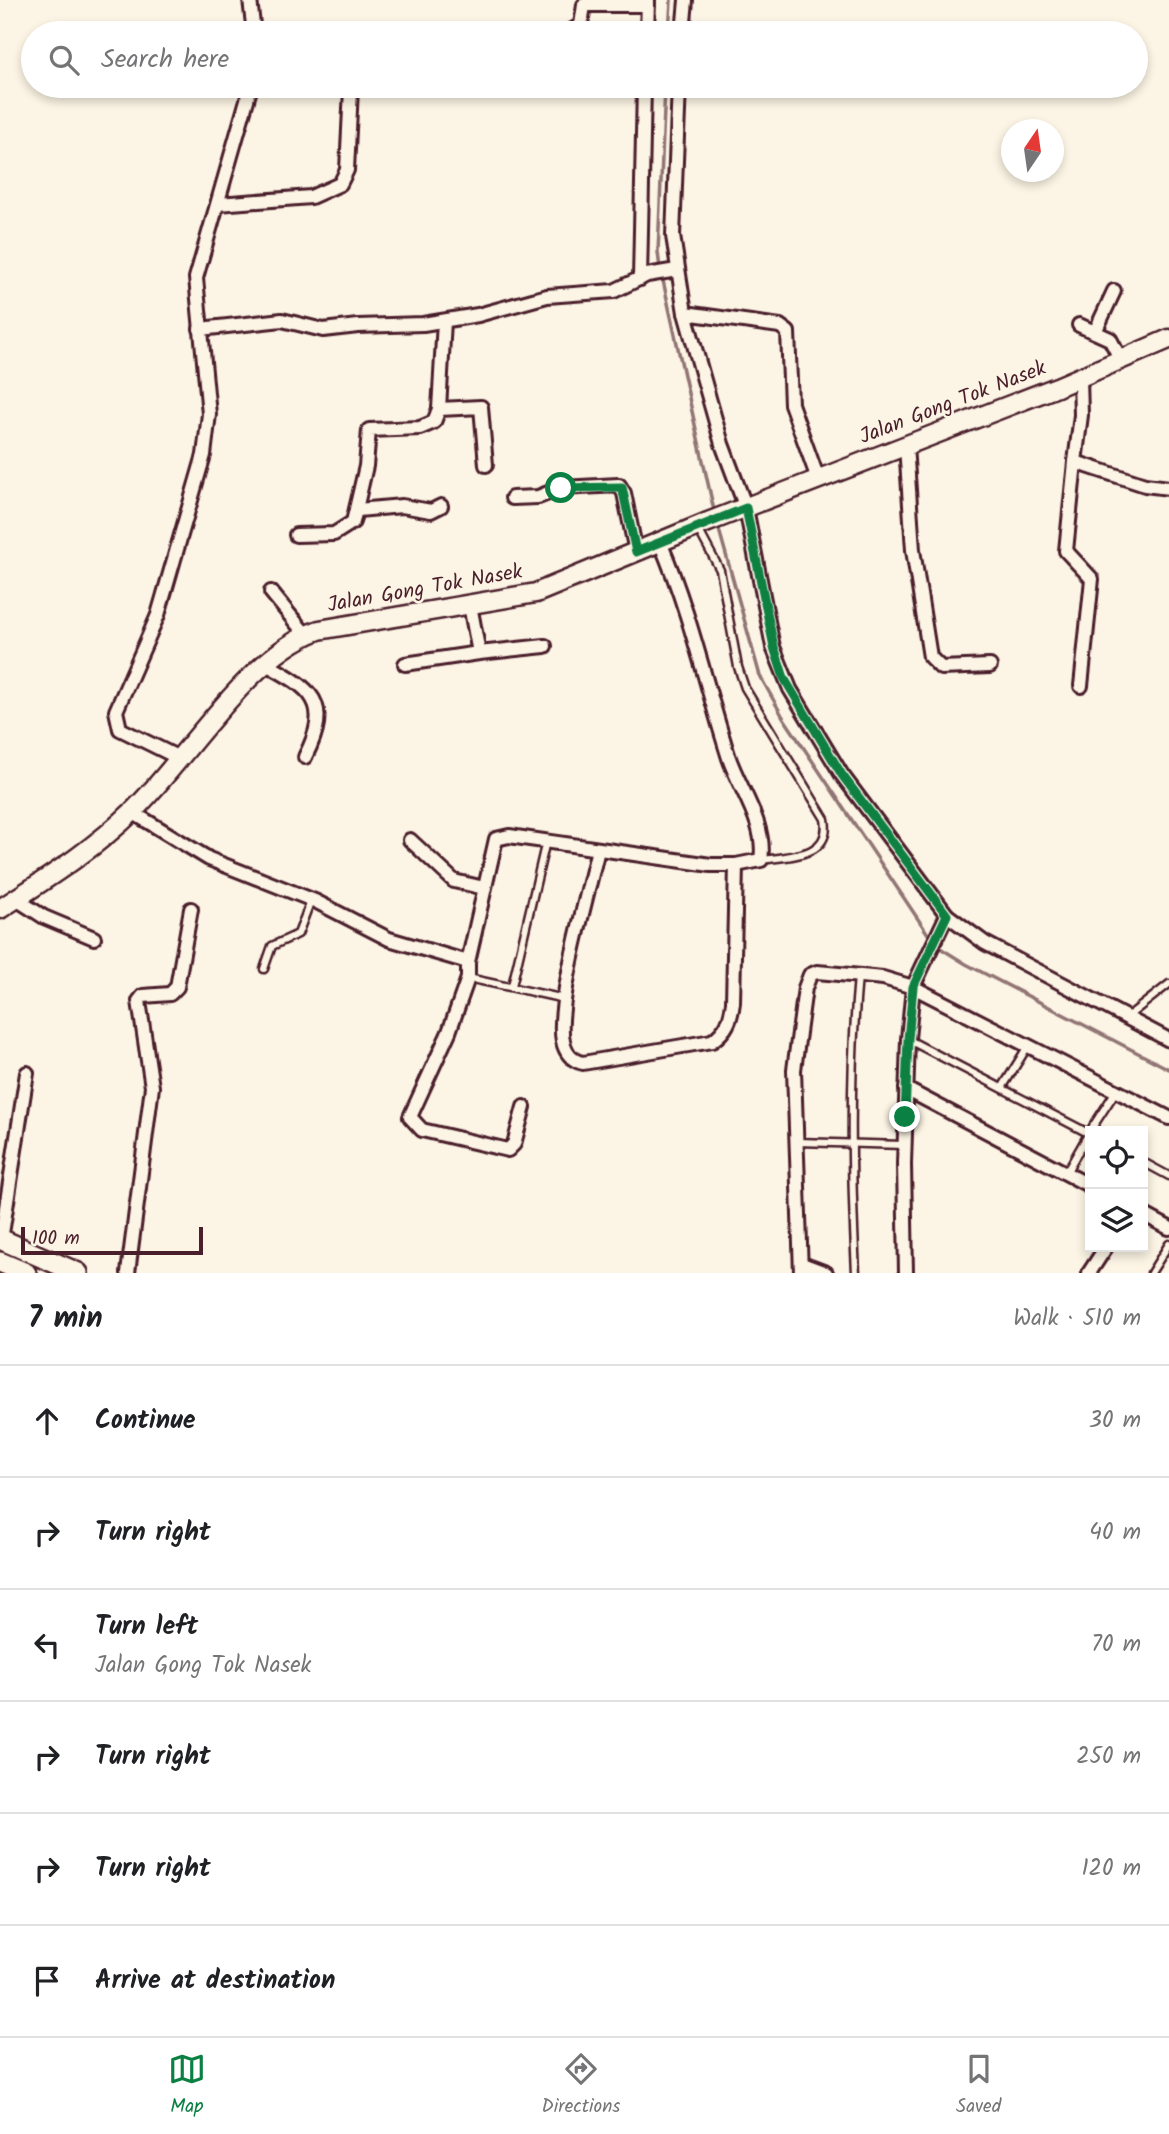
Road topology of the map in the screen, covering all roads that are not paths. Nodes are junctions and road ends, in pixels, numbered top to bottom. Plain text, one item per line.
1 (250, 0) edge
2 (686, 0) edge
3 (584, 2) edge
4 (648, 2) edge
5 (253, 21) edge
6 (582, 21) edge
7 (647, 21) edge
8 (684, 21) edge
9 (248, 98) edge
10 (351, 98) edge
11 (644, 98) edge
12 (679, 98) edge
13 (218, 204) junction
14 (675, 270) junction
15 (643, 277) junction
16 (1114, 291) dead end
17 (685, 313) junction
18 (444, 321) junction
19 (1080, 325) dead end
20 (200, 329) junction
21 (1095, 332) junction
22 (1169, 338) edge
23 (1121, 360) junction
24 (1080, 377) junction
25 (439, 409) junction
26 (906, 445) junction
27 (1075, 462) junction
28 (486, 465) dead end
29 (818, 480) junction
30 (1169, 488) edge
31 (512, 498) dead end
32 (440, 506) dead end
33 (743, 509) junction
34 (358, 510) junction
35 (702, 524) junction
36 (296, 535) dead end
37 (660, 542) junction
38 (636, 552) junction
39 (271, 592) dead end
40 (470, 605) junction
41 (306, 635) junction
42 (545, 646) dead end
43 (479, 653) junction
44 (264, 663) junction
45 (405, 664) dead end
46 (990, 666) dead end
47 (1081, 686) dead end
48 (304, 757) dead end
49 (181, 759) junction
50 (132, 812) junction
51 (410, 840) dead end
52 (546, 841) junction
53 (598, 849) junction
54 (761, 859) junction
55 (736, 865) junction
56 (484, 888) junction
57 (16, 899) junction
58 (311, 900) junction
59 (0, 909) edge
60 (191, 909) dead end
61 (945, 919) junction
62 (94, 938) dead end
63 (468, 962) junction
64 (264, 969) dead end
65 (858, 975) junction
66 (468, 978) junction
67 (1169, 984) edge
68 (512, 986) junction
69 (913, 987) junction
70 (565, 999) junction
71 (1126, 1018) junction
72 (908, 1039) junction
73 (1169, 1040) edge
74 (1028, 1045) junction
75 (27, 1073) dead end
76 (1002, 1088) junction
77 (906, 1089) junction
78 (1116, 1091) junction
79 (524, 1107) dead end
80 (1169, 1118) edge
81 (1094, 1126) edge
82 (1085, 1130) edge
83 (1085, 1141) edge
84 (795, 1142) junction
85 (850, 1143) junction
86 (904, 1145) junction
87 (1148, 1165) edge
88 (1066, 1173) junction
89 (1169, 1176) edge
90 (1085, 1183) edge
91 (1148, 1217) edge
92 (1169, 1228) edge
93 (1, 1239) edge
94 (1169, 1244) edge
95 (1103, 1252) edge
96 (0, 1262) edge
97 (802, 1269) edge
98 (26, 1273) edge
99 (78, 1273) edge
100 (128, 1273) edge
101 (826, 1273) edge
102 (856, 1273) edge
103 (906, 1273) edge
104 (1089, 1273) edge
105 (1151, 1273) edge

1 - 5 street
2 - 8 street
3 - 4 street
3 - 6 street
4 - 7 street
9 - 13 street
10 - 13 street
11 - 15 street
12 - 14 street
13 - 20 street
14 - 15 street
14 - 17 street
15 - 18 street
16 - 21 street
17 - 29 street
17 - 33 street
18 - 20 street
18 - 25 street
19 - 21 street
20 - 49 street
21 - 23 street
22 - 23 main road, Jalan Gong Tok Nasek
23 - 24 main road, Jalan Gong Tok Nasek
24 - 26 main road, Jalan Gong Tok Nasek
24 - 27 street
25 - 28 street
25 - 34 street
26 - 29 main road, Jalan Gong Tok Nasek
26 - 46 street
27 - 30 street
27 - 47 street
29 - 33 main road, Jalan Gong Tok Nasek
31 - 38 street
32 - 34 street
33 - 35 main road, Jalan Gong Tok Nasek
33 - 61 street
34 - 36 street
35 - 37 main road, Jalan Gong Tok Nasek
35 - 54 lane
37 - 38 main road, Jalan Gong Tok Nasek
37 - 54 street
38 - 40 main road, Jalan Gong Tok Nasek
39 - 41 street
40 - 41 main road, Jalan Gong Tok Nasek
40 - 43 street
41 - 44 main road, Jalan Gong Tok Nasek
42 - 43 street
43 - 45 street
44 - 48 street
44 - 49 main road, Jalan Gong Tok Nasek
49 - 50 main road, Jalan Gong Tok Nasek
50 - 57 main road, Jalan Gong Tok Nasek
50 - 58 street
51 - 56 street
52 - 53 street
52 - 56 street
52 - 68 lane
53 - 55 street
53 - 70 street
54 - 55 street
55 - 70 street
56 - 63 street
57 - 59 main road, Jalan Gong Tok Nasek
57 - 62 street
58 - 63 street
58 - 64 lane
60 - 100 street
61 - 69 street
61 - 71 street
63 - 66 street
65 - 69 street
65 - 84 street
65 - 85 lane
66 - 68 lane
66 - 79 street
67 - 71 lane
68 - 70 lane
69 - 72 street
69 - 74 street
71 - 73 street
72 - 76 lane
72 - 77 street
74 - 76 lane
74 - 78 street
75 - 93 street
76 - 82 lane
77 - 86 street
77 - 88 street
78 - 80 street
78 - 81 lane
83 - 88 lane
84 - 85 lane
84 - 97 street
85 - 86 lane
85 - 102 lane
86 - 103 street
87 - 89 lane
88 - 90 street
91 - 92 street
93 - 99 main road
94 - 105 lane
95 - 104 street
96 - 98 main road
97 - 101 street

